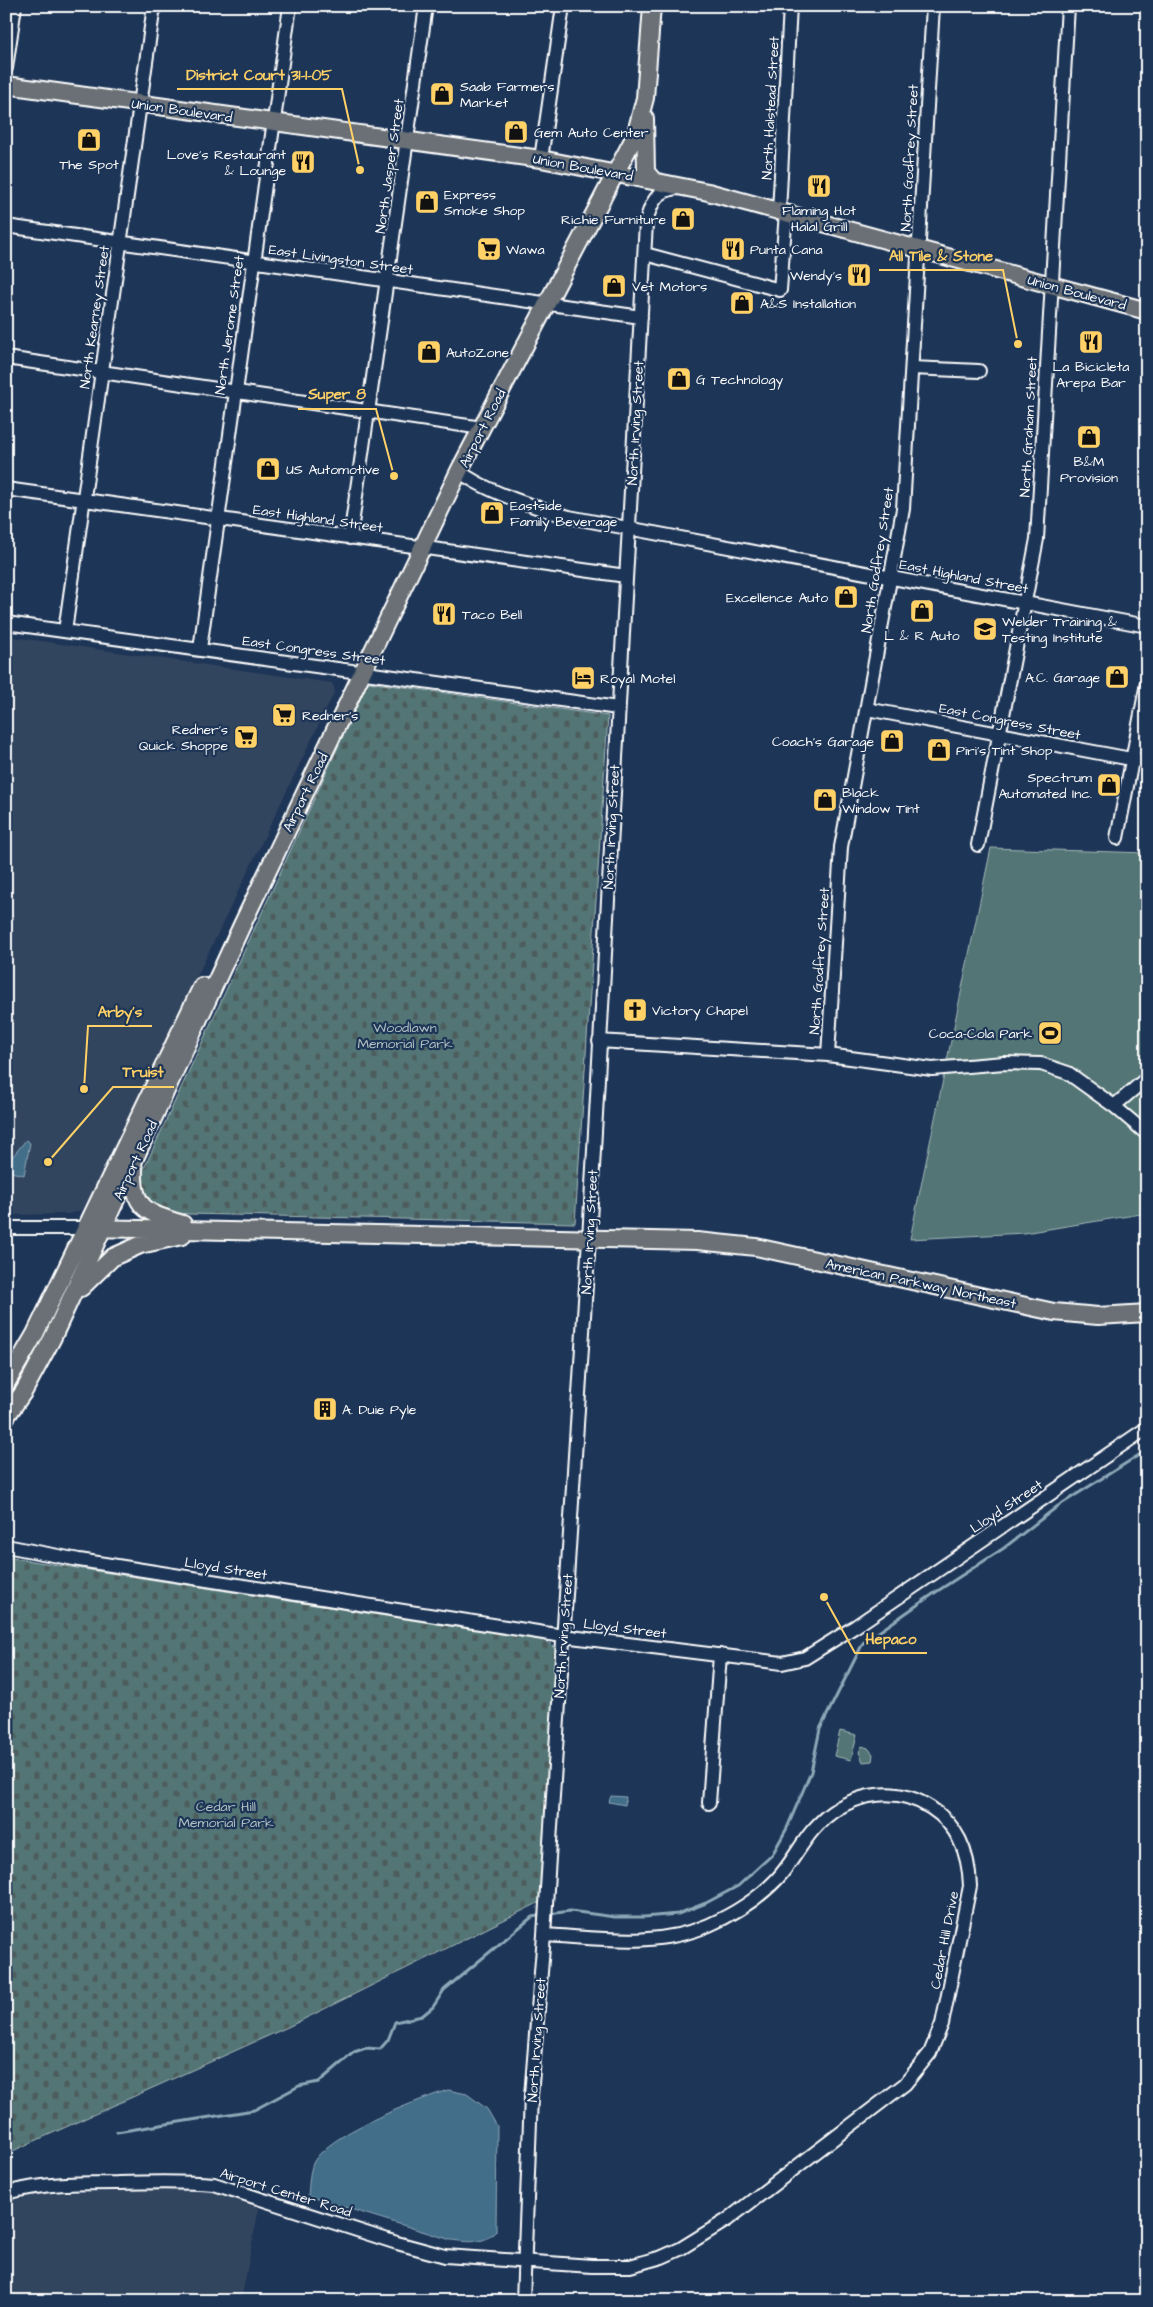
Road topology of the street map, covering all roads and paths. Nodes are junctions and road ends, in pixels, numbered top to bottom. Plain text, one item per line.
1 (15, 6) edge
2 (154, 6) edge
3 (290, 6) edge
4 (426, 6) edge
5 (563, 6) edge
6 (652, 6) edge
7 (790, 6) edge
8 (933, 6) edge
9 (1068, 6) edge
10 (6, 68) edge
11 (6, 85) edge
12 (645, 98) junction
13 (140, 104) junction
14 (273, 123) junction
15 (408, 142) junction
16 (541, 159) junction
17 (612, 172) junction
18 (653, 180) junction
19 (686, 188) junction
20 (782, 212) junction
21 (6, 226) edge
22 (120, 242) junction
23 (919, 249) junction
24 (645, 254) junction
25 (253, 261) junction
26 (389, 281) junction
27 (1052, 286) junction
28 (542, 303) junction
29 (1147, 311) edge
30 (641, 317) junction
31 (6, 358) edge
32 (912, 368) junction
33 (102, 371) junction
34 (979, 372) dead end
35 (235, 390) junction
36 (368, 409) junction
37 (477, 427) junction
38 (460, 471) junction
39 (6, 489) edge
40 (83, 500) junction
41 (216, 519) junction
42 (629, 527) junction
43 (350, 538) junction
44 (417, 548) junction
45 (626, 576) junction
46 (891, 578) junction
47 (1025, 603) junction
48 (6, 623) edge
49 (1147, 626) edge
50 (65, 631) junction
51 (200, 649) junction
52 (357, 672) junction
53 (1146, 690) edge
54 (618, 708) junction
55 (868, 709) junction
56 (1000, 734) junction
57 (1132, 759) junction
58 (1147, 762) edge
59 (1117, 838) dead end
60 (978, 845) dead end
61 (599, 1041) junction
62 (828, 1055) junction
63 (1147, 1078) edge
64 (1114, 1106) junction
65 (1147, 1134) edge
66 (134, 1162) junction
67 (6, 1228) edge
68 (85, 1228) junction
69 (102, 1228) junction
70 (207, 1230) junction
71 (589, 1239) junction
72 (70, 1300) junction
73 (1147, 1313) edge
74 (6, 1384) edge
75 (6, 1417) edge
76 (1147, 1428) edge
77 (6, 1546) edge
78 (563, 1636) junction
79 (720, 1655) junction
80 (709, 1803) dead end
81 (544, 1935) junction
82 (6, 2193) edge
83 (524, 2262) junction
84 (523, 2301) edge

1 - 10 street
2 - 13 street, North Kearney Street
3 - 14 street, North Jerome Street
4 - 15 street, North Jasper Street
5 - 16 street
6 - 12 main road
7 - 20 street, North Halstead Street
8 - 23 street, North Godfrey Street
9 - 27 street, North Graham Street
11 - 13 main road, Union Boulevard
12 - 17 main road
12 - 18 main road
13 - 14 main road, Union Boulevard
13 - 22 street, North Kearney Street
14 - 15 main road, Union Boulevard
14 - 25 street, North Jerome Street
15 - 16 main road, Union Boulevard
15 - 26 street, North Jasper Street
16 - 17 main road, Union Boulevard
17 - 18 main road, Union Boulevard
17 - 28 main road, Airport Road
18 - 19 main road, Union Boulevard
19 - 20 main road, Union Boulevard
19 - 24 street, North Irving Street
20 - 23 main road, Union Boulevard
20 - 24 street, North Halstead Street
21 - 22 street, East Livingston Street
22 - 25 street, East Livingston Street
22 - 33 street, North Kearney Street
23 - 27 main road, Union Boulevard
23 - 32 street, North Godfrey Street
24 - 30 street, North Irving Street
25 - 26 street, East Livingston Street
25 - 35 street, North Jerome Street
26 - 28 street, East Livingston Street
26 - 36 street, North Jasper Street
27 - 29 main road, Union Boulevard
27 - 47 street, North Graham Street
28 - 30 street, East Livingston Street
28 - 37 main road, Airport Road
30 - 42 street, North Irving Street
31 - 33 street
32 - 34 street
32 - 46 street, North Godfrey Street
33 - 35 street
33 - 40 street, North Kearney Street
35 - 36 street
35 - 41 street, North Jerome Street
36 - 37 street
36 - 43 street, North Jasper Street
37 - 38 main road, Airport Road
37 - 44 main road, Airport Road
38 - 42 street, East Highland Street
38 - 44 main road, Airport Road
39 - 40 street, East Highland Street
40 - 41 street, East Highland Street
40 - 50 street, North Kearney Street
41 - 43 street, East Highland Street
41 - 51 street, North Jerome Street
42 - 45 street, North Irving Street
42 - 46 street, East Highland Street
43 - 44 street, East Highland Street
44 - 45 street, East Highland Street
44 - 52 main road, Airport Road
45 - 54 street, North Irving Street
46 - 47 street, East Highland Street
46 - 55 street, North Godfrey Street
47 - 49 street, East Highland Street
47 - 56 street, North Graham Street
48 - 50 street, East Congress Street
50 - 51 street, East Congress Street
51 - 52 street, East Congress Street
52 - 54 street, East Congress Street
52 - 66 main road, Airport Road
52 - 68 main road, Airport Road
53 - 57 street
54 - 61 street, North Irving Street
55 - 56 street, East Congress Street
55 - 62 street, North Godfrey Street
56 - 57 street, East Congress Street
56 - 60 street, North Graham Street
57 - 58 street, East Congress Street
57 - 59 street
61 - 62 street
61 - 71 street, North Irving Street
62 - 64 street
63 - 64 street
64 - 65 street
66 - 69 main road, Airport Road
66 - 70 main road
67 - 68 street
68 - 69 main road
68 - 74 main road, Airport Road
69 - 70 main road
69 - 72 main road, Airport Road
70 - 71 main road, American Parkway Northeast
70 - 72 main road
71 - 73 main road, American Parkway Northeast
71 - 78 street, North Irving Street
72 - 75 main road, Airport Road
76 - 79 street, Lloyd Street
77 - 78 street, Lloyd Street
78 - 79 street, Lloyd Street
78 - 81 street, North Irving Street
79 - 80 street
81 - 83 street, North Irving Street
81 - 83 street, Cedar Hill Drive
82 - 83 street, Airport Center Road
83 - 84 street, North Irving Street

